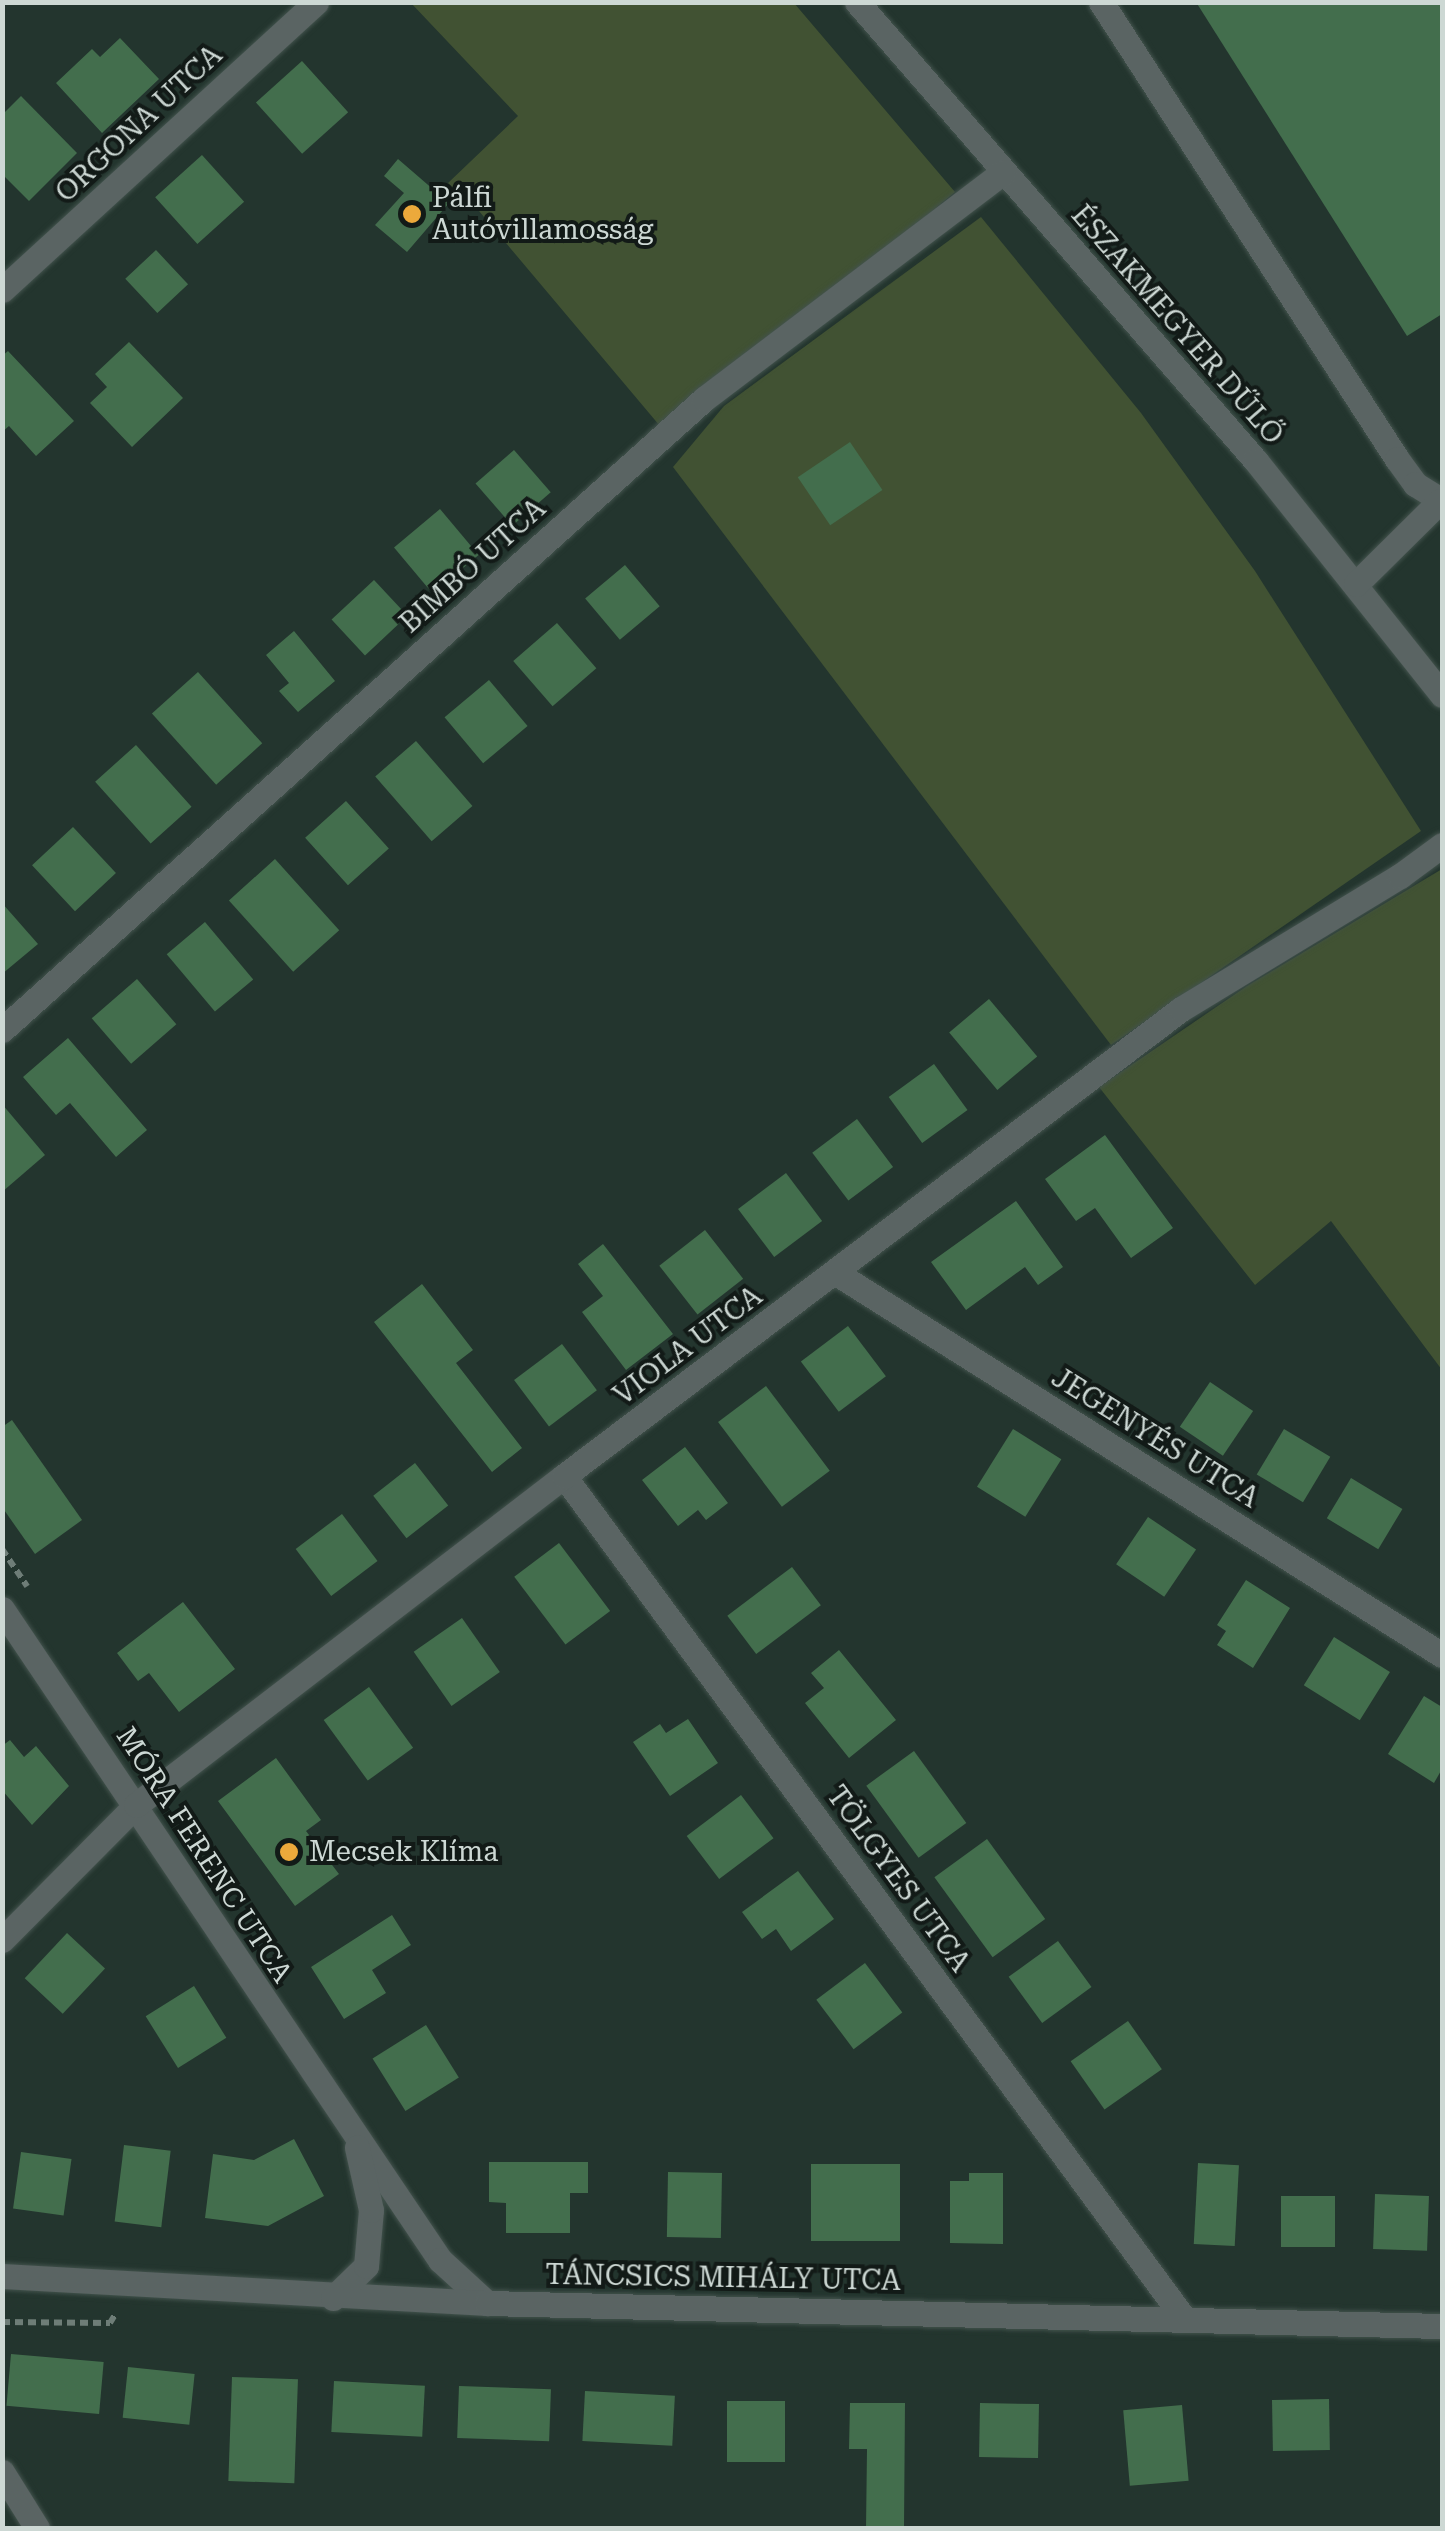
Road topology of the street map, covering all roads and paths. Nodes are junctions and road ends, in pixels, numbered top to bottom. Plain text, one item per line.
1 (316, 2) edge
2 (858, 2) edge
3 (1101, 2) edge
4 (1004, 172) junction
5 (2, 290) edge
6 (1442, 501) edge
7 (1356, 584) junction
8 (1442, 695) edge
9 (1442, 845) edge
10 (2, 1030) edge
11 (836, 1273) junction
12 (564, 1476) junction
13 (2, 1609) edge
14 (1442, 1655) edge
15 (136, 1805) junction
16 (2, 1940) edge
17 (354, 2134) junction
18 (2, 2276) edge
19 (134, 2285) junction
20 (333, 2298) junction
21 (487, 2303) junction
22 (1183, 2317) junction
23 (2, 2322) edge
24 (1442, 2326) edge
25 (2, 2472) edge
26 (37, 2528) edge

1 - 5 street, ORGONA UTCA
2 - 4 street, ÉSZAKMEGYER DŰLŐ
3 - 6 street
4 - 7 street, ÉSZAKMEGYER DŰLŐ
4 - 10 street, BIMBÓ UTCA
6 - 7 street
7 - 8 street, ÉSZAKMEGYER DŰLŐ
9 - 11 street, VIOLA UTCA
11 - 12 street, VIOLA UTCA
11 - 14 street, JEGENYÉS UTCA
12 - 15 street, VIOLA UTCA
12 - 22 street, TÖLGYES UTCA
13 - 15 street, MÓRA FERENC UTCA
15 - 16 street, VIOLA UTCA
15 - 17 street, MÓRA FERENC UTCA
17 - 20 street, MÓRA FERENC UTCA
17 - 21 street, MÓRA FERENC UTCA
18 - 19 street, TÁNCSICS MIHÁLY UTCA
19 - 20 street, TÁNCSICS MIHÁLY UTCA
19 - 23 path
20 - 21 street, TÁNCSICS MIHÁLY UTCA
21 - 22 street, TÁNCSICS MIHÁLY UTCA
22 - 24 street, TÁNCSICS MIHÁLY UTCA
25 - 26 street

